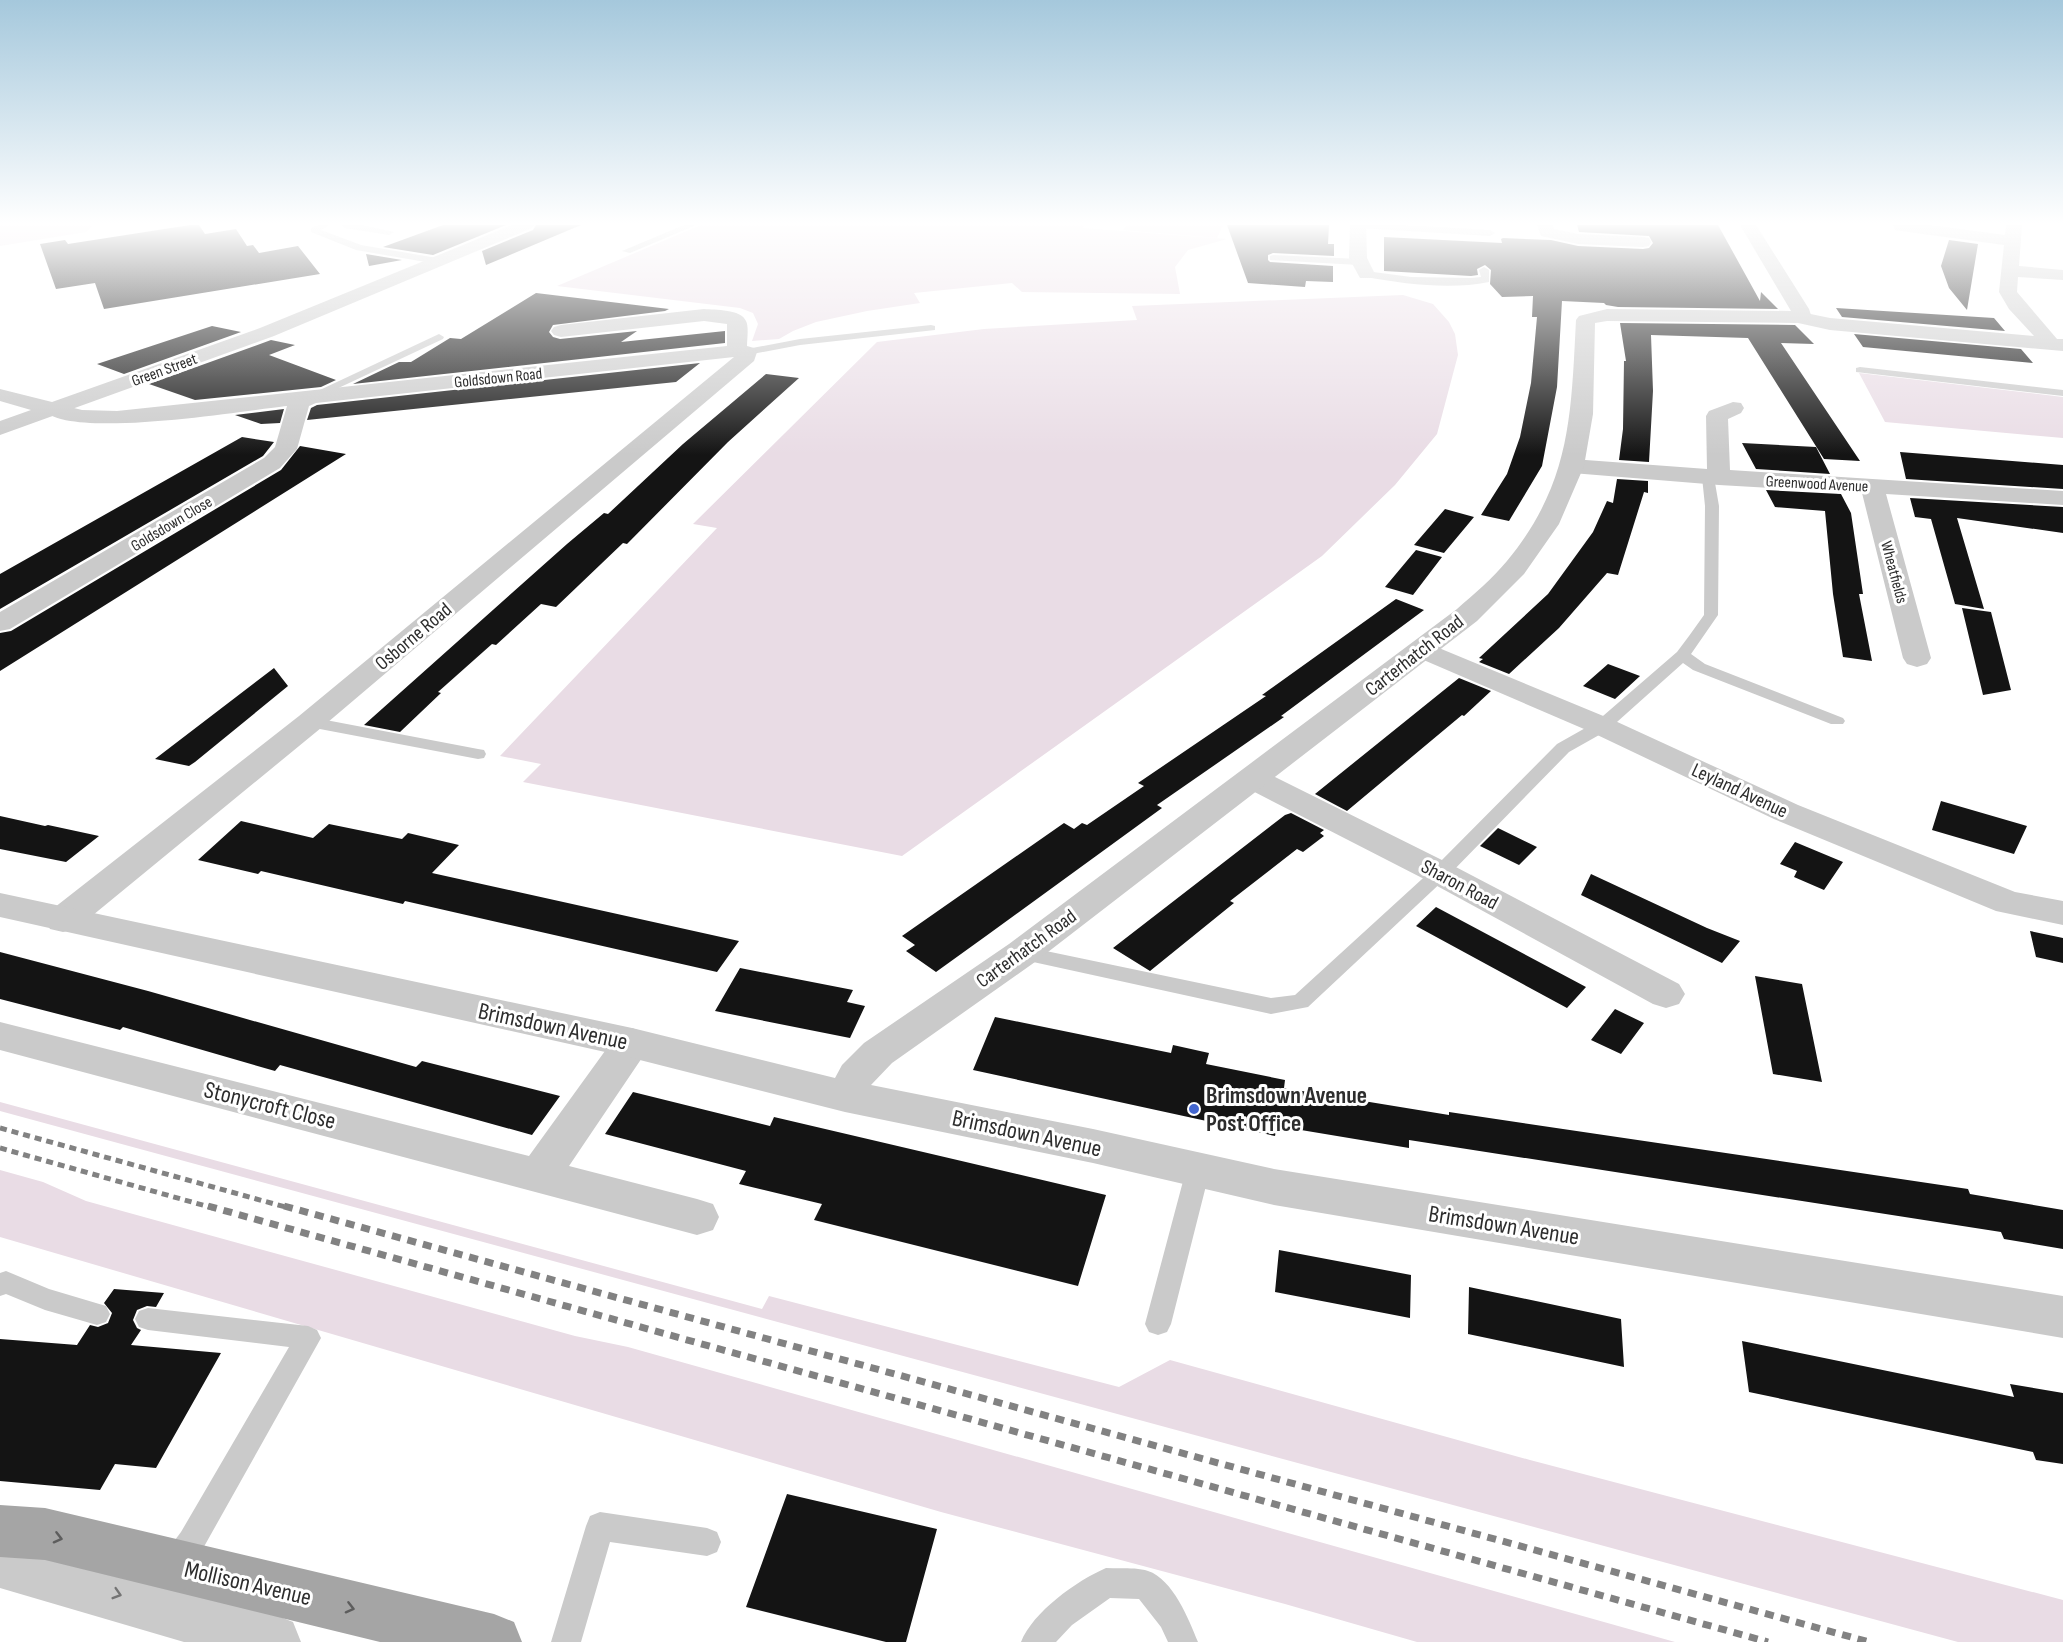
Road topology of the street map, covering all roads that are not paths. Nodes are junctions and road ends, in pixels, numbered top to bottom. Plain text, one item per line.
1 (340, 302) edge
2 (1796, 302) edge
3 (2014, 302) edge
4 (1796, 317) junction
5 (931, 328) dead end
6 (561, 331) dead end
7 (439, 337) dead end
8 (2057, 345) edge
9 (742, 352) junction
10 (1860, 370) dead end
11 (2063, 393) edge
12 (0, 395) edge
13 (311, 396) junction
14 (1733, 408) dead end
15 (54, 409) junction
16 (0, 428) edge
17 (1572, 466) junction
18 (1713, 478) junction
19 (1872, 485) junction
20 (2063, 498) edge
21 (0, 623) edge
22 (1422, 649) junction
23 (1682, 655) junction
24 (1917, 658) dead end
25 (1838, 721) dead end
26 (310, 722) junction
27 (1602, 726) junction
28 (478, 754) dead end
29 (1252, 778) junction
30 (1440, 873) junction
31 (0, 904) edge
32 (2063, 913) edge
33 (63, 920) junction
34 (1022, 953) junction
35 (1666, 994) dead end
36 (0, 1036) edge
37 (632, 1043) junction
38 (845, 1096) junction
39 (1198, 1170) junction
40 (539, 1175) junction
41 (697, 1217) dead end
42 (2, 1281) edge
43 (97, 1314) dead end
44 (2063, 1317) edge
45 (148, 1319) dead end
46 (1158, 1324) dead end
47 (0, 1531) edge
48 (708, 1542) dead end
49 (0, 1561) edge
50 (174, 1566) junction
51 (417, 1634) edge
52 (273, 1642) edge
53 (495, 1642) edge
54 (566, 1642) edge
55 (1036, 1642) edge
56 (1183, 1642) edge

1 - 15 street, Green Street
2 - 4 street
3 - 8 street
4 - 8 street
4 - 17 street, Carterhatch Road
5 - 9 lane
6 - 9 street
7 - 13 lane
9 - 13 street, Goldsdown Road
9 - 26 street, Osborne Road
10 - 11 lane
12 - 15 street, Goldsdown Road
13 - 15 street, Goldsdown Road
13 - 21 street, Goldsdown Close
14 - 18 street
15 - 16 street, Green Street
17 - 18 street, Greenwood Avenue
17 - 22 street, Carterhatch Road
18 - 19 street, Greenwood Avenue
18 - 23 lane
19 - 20 street, Greenwood Avenue
19 - 24 street, Wheatfields
22 - 27 street, Leyland Avenue
22 - 29 street, Carterhatch Road
23 - 25 lane
23 - 27 lane
26 - 28 lane
26 - 33 street, Osborne Road
27 - 30 lane
27 - 32 street, Leyland Avenue
29 - 30 street, Sharon Road
29 - 34 street, Carterhatch Road
30 - 34 lane
30 - 35 street, Sharon Road
31 - 33 street, Brimsdown Avenue
33 - 37 street, Brimsdown Avenue
34 - 38 street, Carterhatch Road
36 - 40 street, Stonycroft Close
37 - 38 street, Brimsdown Avenue
37 - 40 street
38 - 39 street, Brimsdown Avenue
39 - 44 street, Brimsdown Avenue
39 - 46 lane
40 - 41 street, Stonycroft Close
42 - 43 lane
45 - 50 lane
47 -> 50 main road, Mollison Avenue
48 - 54 lane
49 -> 52 street
50 -> 51 main road, Mollison Avenue
51 - 53 main road, Mollison Avenue
55 - 56 lane

